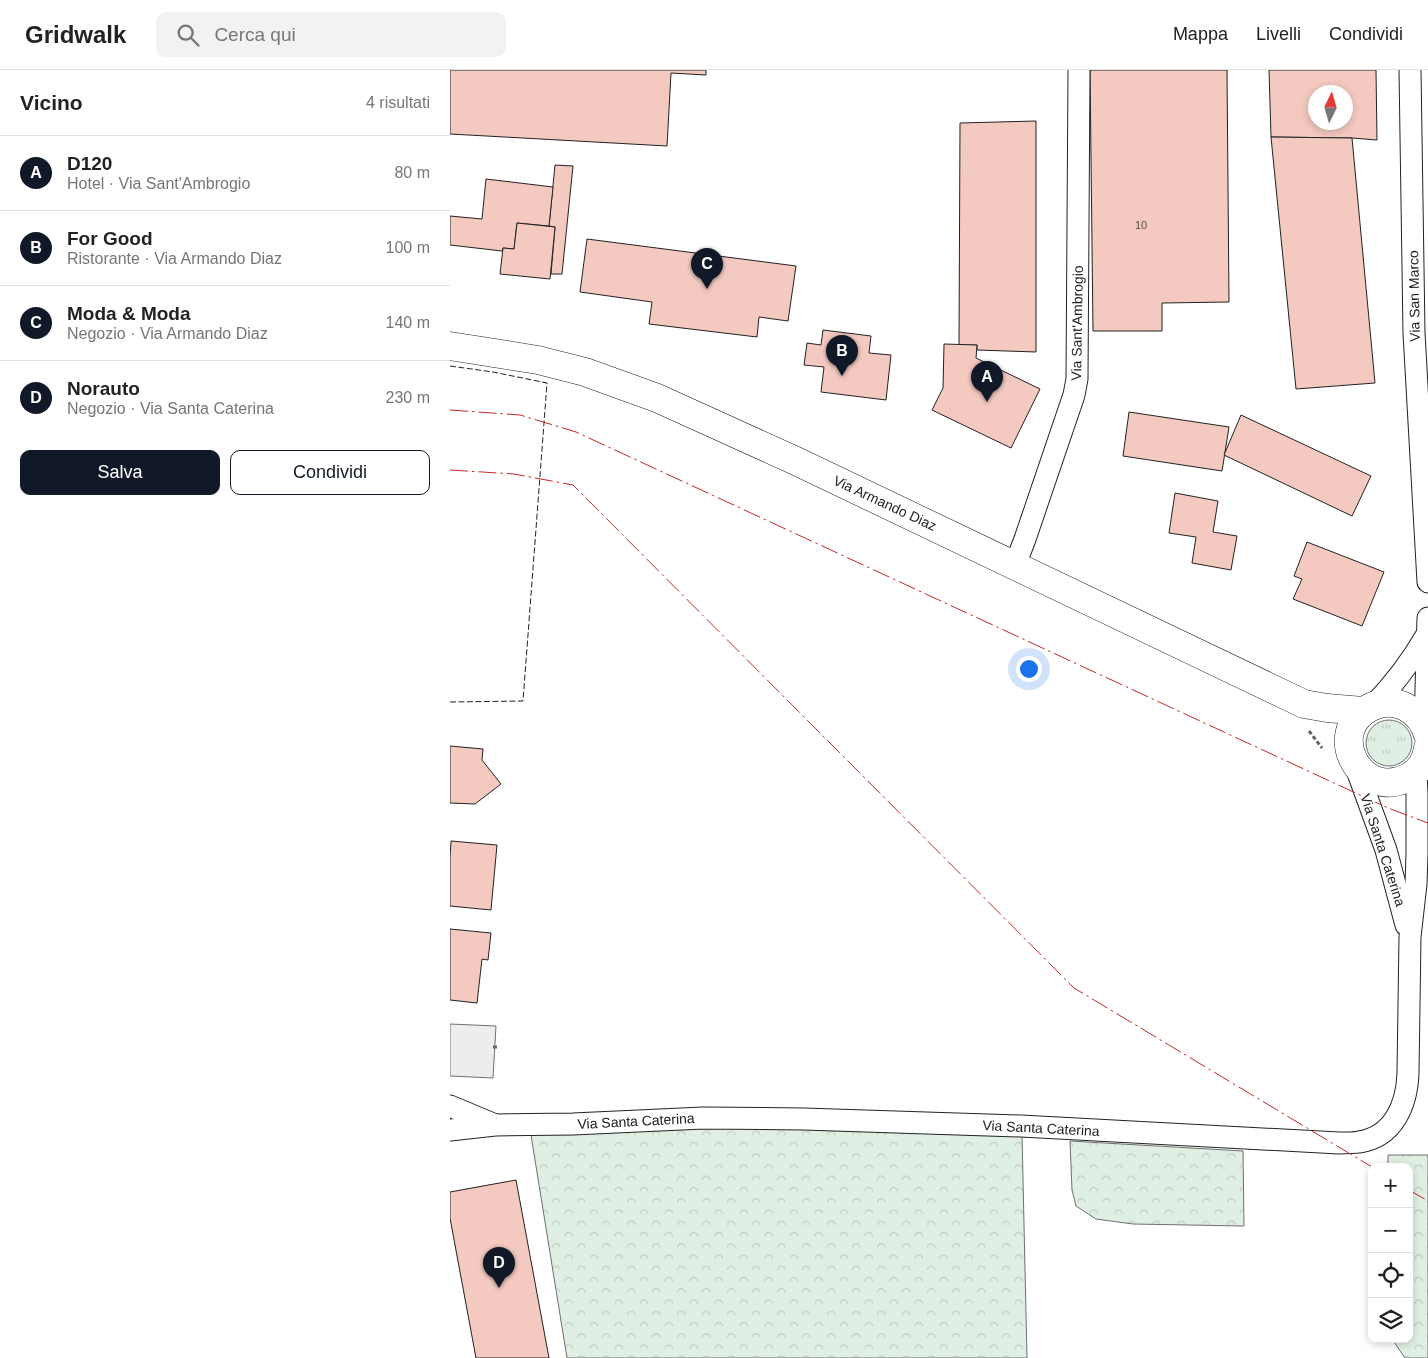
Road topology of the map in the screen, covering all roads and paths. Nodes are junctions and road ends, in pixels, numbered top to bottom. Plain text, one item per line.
1 (1079, 70) edge
2 (1410, 70) edge
3 (450, 346) edge
4 (1015, 565) junction
5 (1428, 582) edge
6 (1428, 626) edge
7 (1368, 709) junction
8 (1305, 716) junction
9 (1427, 736) edge
10 (1342, 755) junction
11 (1422, 775) edge
12 (1410, 938) junction
13 (492, 1047) dead end
14 (498, 1047) dead end
15 (450, 1106) edge
16 (495, 1125) junction
17 (450, 1130) edge

1 - 4 street, Via Sant'Ambrogio
2 - 5 street, Via San Marco
3 - 4 street, Via Armando Diaz
4 - 8 street, Via Armando Diaz
6 - 7 street
6 - 9 street
7 - 8 street, Via Armando Diaz
7 - 9 street, Via Armando Diaz
7 - 10 street
8 - 10 street, Via Armando Diaz
8 - 10 path
9 - 11 street
10 - 11 street, Via Armando Diaz
10 - 12 street, Via Santa Caterina
11 - 12 street, Via Santa Caterina
12 - 16 street, Via Santa Caterina
13 - 14 path
15 - 16 street, Via Santa Caterina
16 - 17 street, Via Santa Caterina

